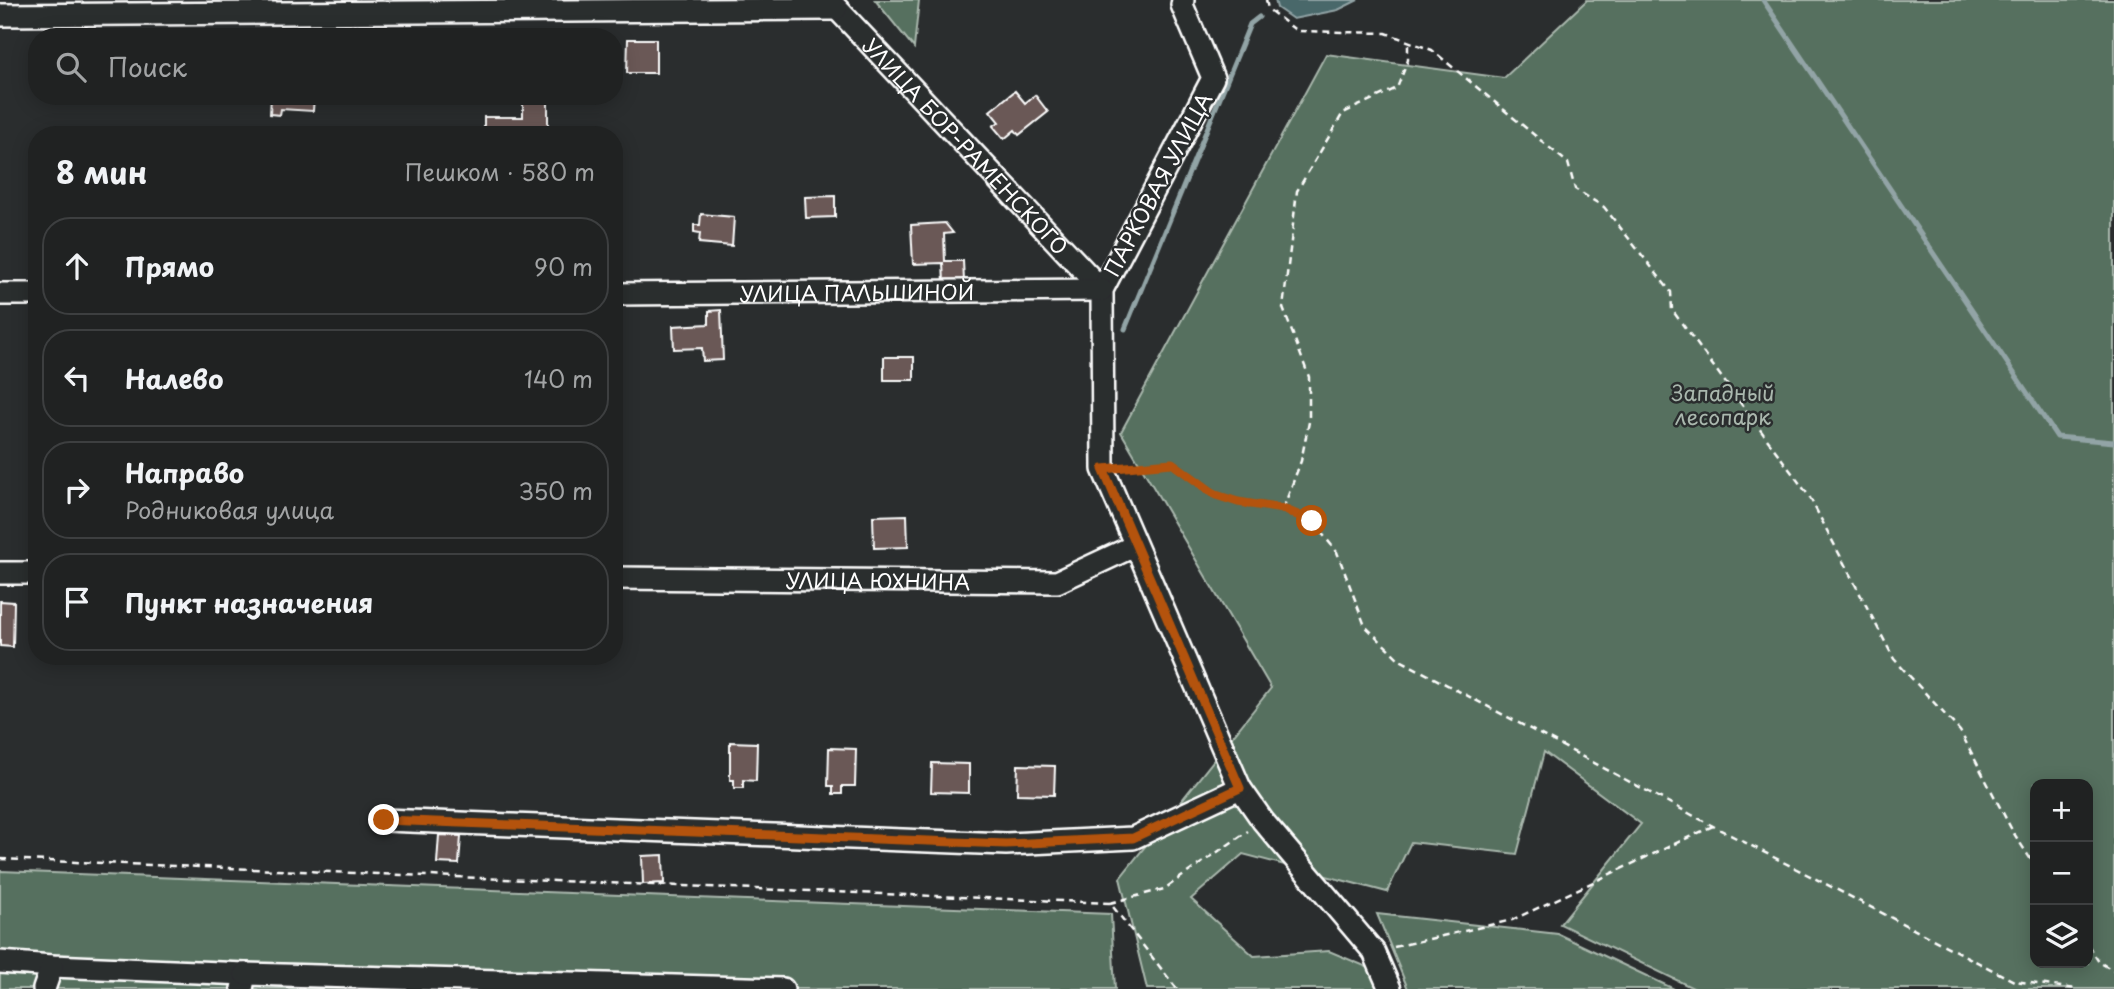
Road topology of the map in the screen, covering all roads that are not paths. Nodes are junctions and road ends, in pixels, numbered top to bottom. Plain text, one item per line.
1 (1182, 2) edge
2 (833, 4) edge
3 (0, 15) edge
4 (1102, 290) junction
5 (0, 293) edge
6 (28, 294) edge
7 (623, 294) edge
8 (1135, 545) junction
9 (0, 573) edge
10 (28, 573) edge
11 (623, 578) edge
12 (1240, 788) junction
13 (384, 820) dead end
14 (0, 962) edge
15 (52, 966) junction
16 (243, 981) edge
17 (446, 984) edge
18 (650, 987) edge
19 (44, 989) edge
20 (783, 989) edge
21 (1390, 989) edge

1 - 4 street, ПАРКОВАЯ УЛИЦА
2 - 3 street
2 - 4 street, УЛИЦА БОР-РАМЕНСКОГО
4 - 7 street, УЛИЦА ПАЛЬШИНОЙ
4 - 8 street
5 - 6 street
8 - 11 street, УЛИЦА ЮХНИНА
8 - 12 street
9 - 10 street
12 - 13 street
12 - 21 street
14 - 15 street
15 - 16 street
15 - 19 street
16 - 17 street
17 - 18 street
18 - 20 street

